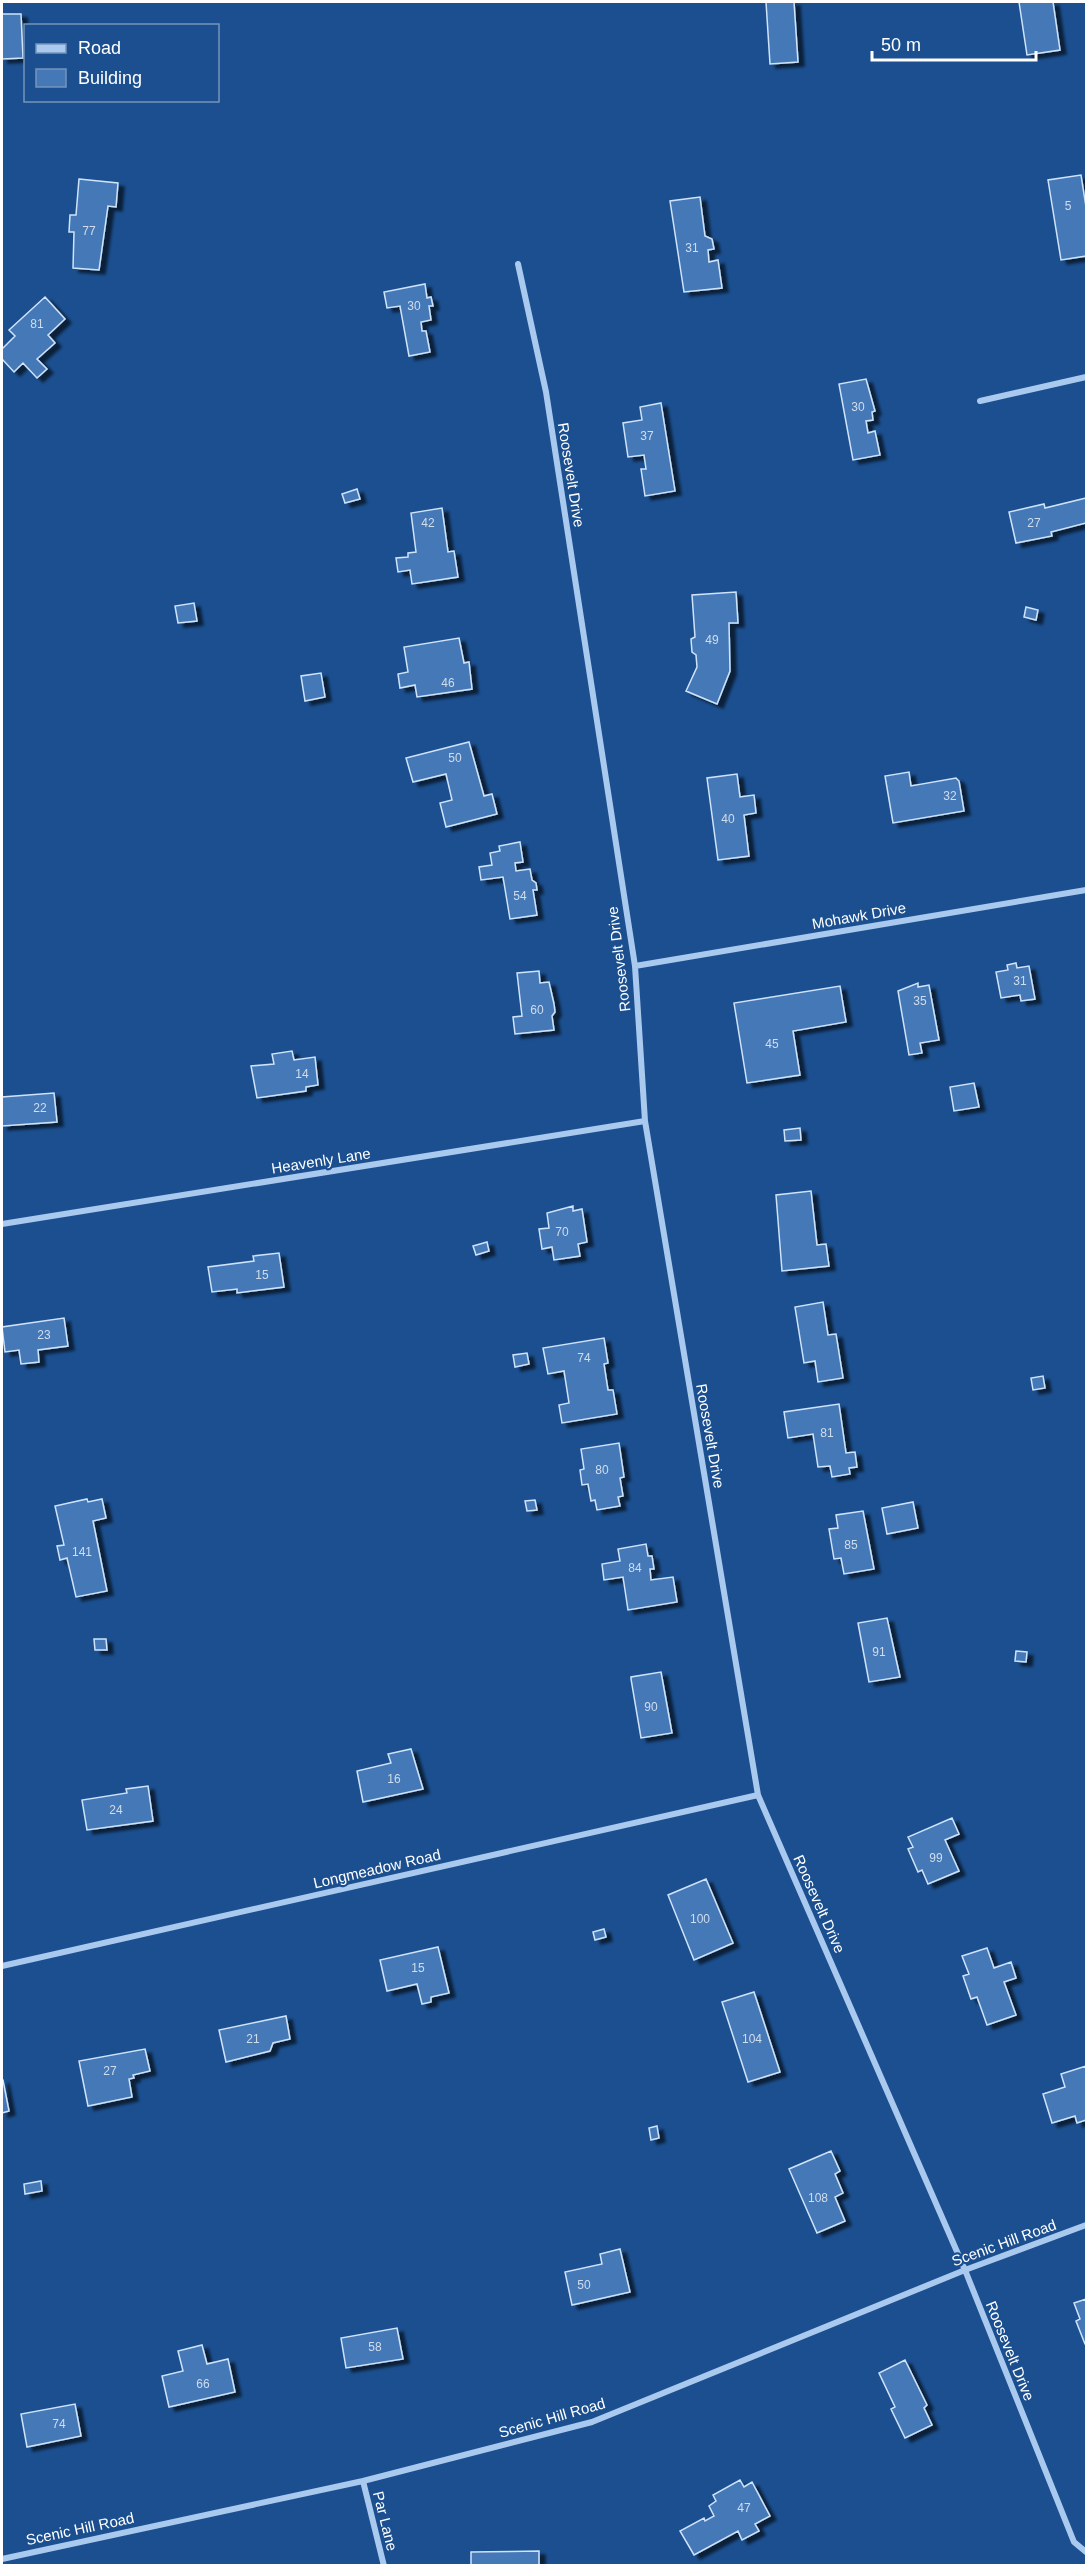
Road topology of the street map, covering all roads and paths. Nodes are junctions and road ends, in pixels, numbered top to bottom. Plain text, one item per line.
1 (518, 264) dead end
2 (1086, 377) edge
3 (980, 401) dead end
4 (1086, 890) edge
5 (635, 966) junction
6 (645, 1121) junction
7 (2, 1224) edge
8 (758, 1795) junction
9 (2, 1966) edge
10 (1086, 2225) edge
11 (965, 2270) junction
12 (363, 2481) junction
13 (1086, 2552) edge
14 (2, 2559) edge
15 (384, 2565) edge

1 - 5 street, Roosevelt Drive
2 - 3 street
4 - 5 street, Mohawk Drive
5 - 6 street, Roosevelt Drive
6 - 7 street, Heavenly Lane
6 - 8 street, Roosevelt Drive
8 - 9 street, Longmeadow Road
8 - 11 street, Roosevelt Drive
10 - 11 street, Scenic Hill Road
11 - 12 street, Scenic Hill Road
11 - 13 street, Roosevelt Drive
12 - 14 street, Scenic Hill Road
12 - 15 street, Par Lane

